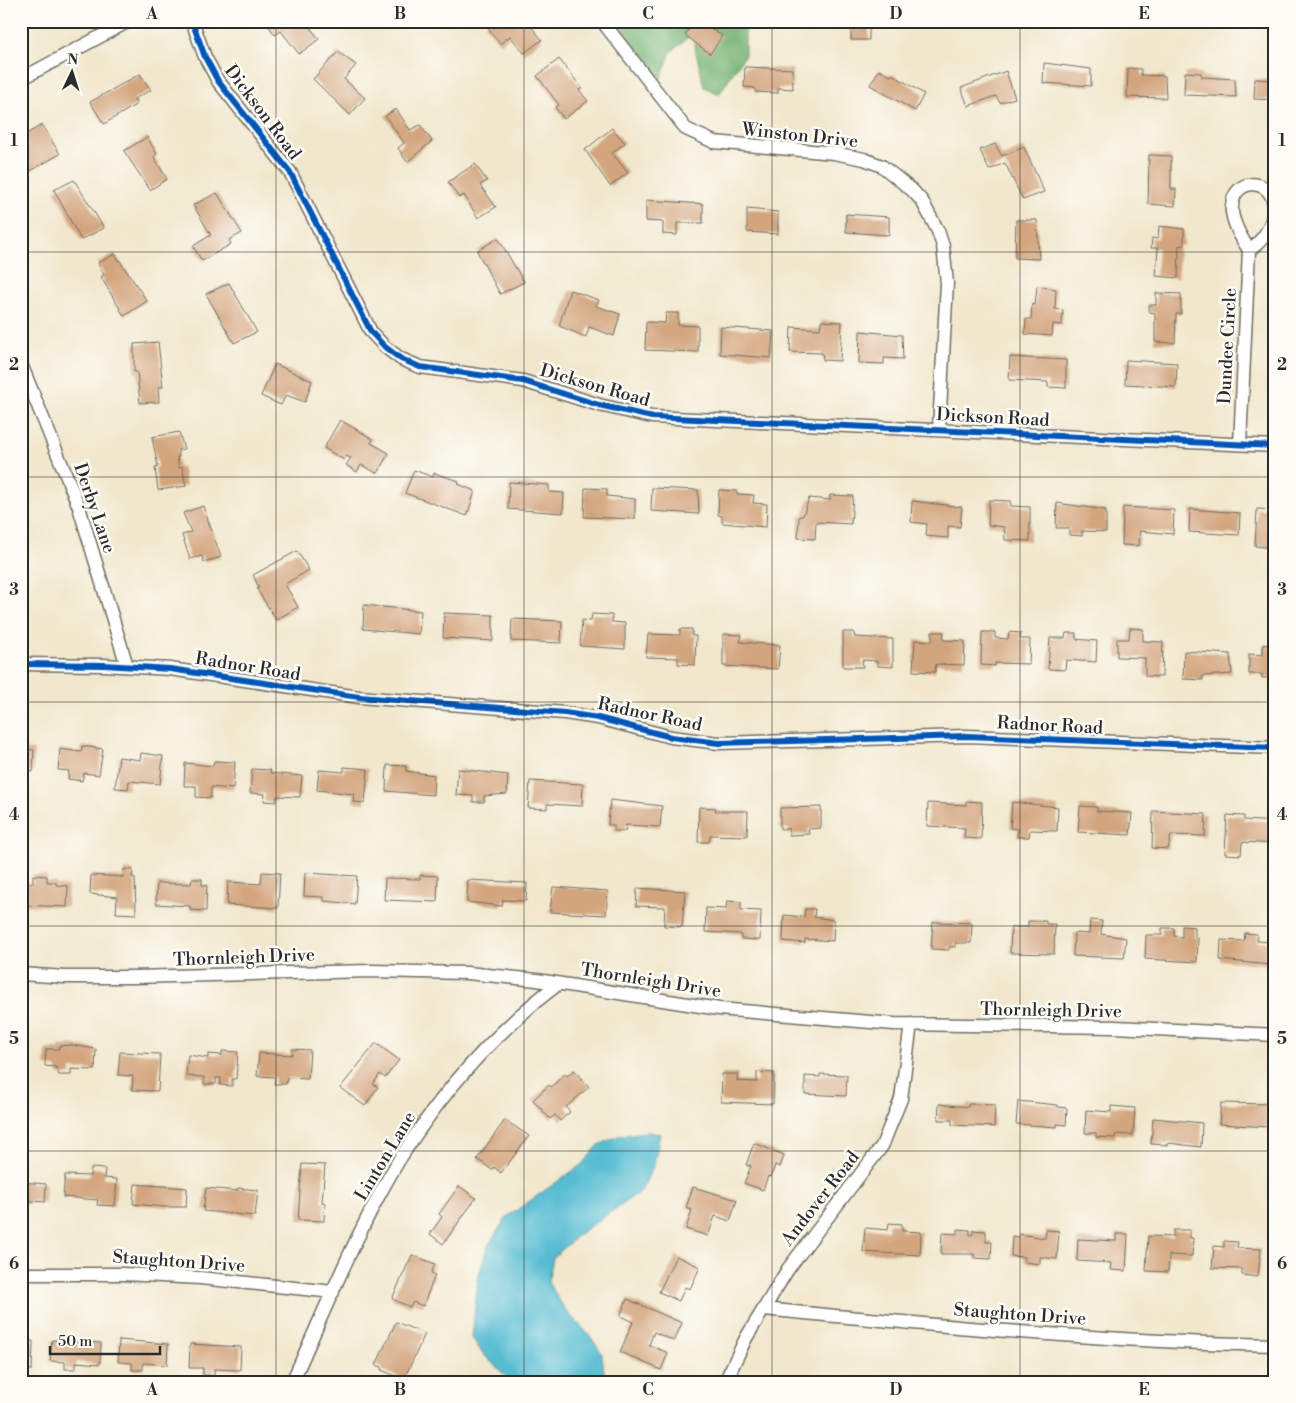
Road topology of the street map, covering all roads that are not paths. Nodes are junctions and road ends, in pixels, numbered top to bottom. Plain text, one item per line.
1 (129, 21) edge
2 (192, 21) edge
3 (602, 21) edge
4 (21, 79) edge
5 (1249, 250) junction
6 (21, 364) edge
7 (939, 430) junction
8 (1240, 444) junction
9 (1275, 446) edge
10 (21, 664) edge
11 (127, 666) junction
12 (1275, 748) edge
13 (21, 974) edge
14 (558, 984) junction
15 (911, 1024) junction
16 (1275, 1036) edge
17 (21, 1274) edge
18 (333, 1292) junction
19 (763, 1309) junction
20 (1275, 1345) edge
21 (292, 1382) edge
22 (725, 1382) edge

1 - 4 street
2 - 7 street, Dickson Road
3 - 7 street, Winston Drive
5 - 5 street
5 - 8 street, Dundee Circle
6 - 11 street, Derby Lane
7 - 8 street, Dickson Road
8 - 9 street, Dickson Road
10 - 11 street, Radnor Road
11 - 12 street, Radnor Road
13 - 14 street, Thornleigh Drive
14 - 15 street, Thornleigh Drive
14 - 18 street, Linton Lane
15 - 16 street, Thornleigh Drive
15 - 19 street, Andover Road
17 - 18 street, Staughton Drive
18 - 21 street, Linton Lane
19 - 20 street, Staughton Drive
19 - 22 street, Andover Road

